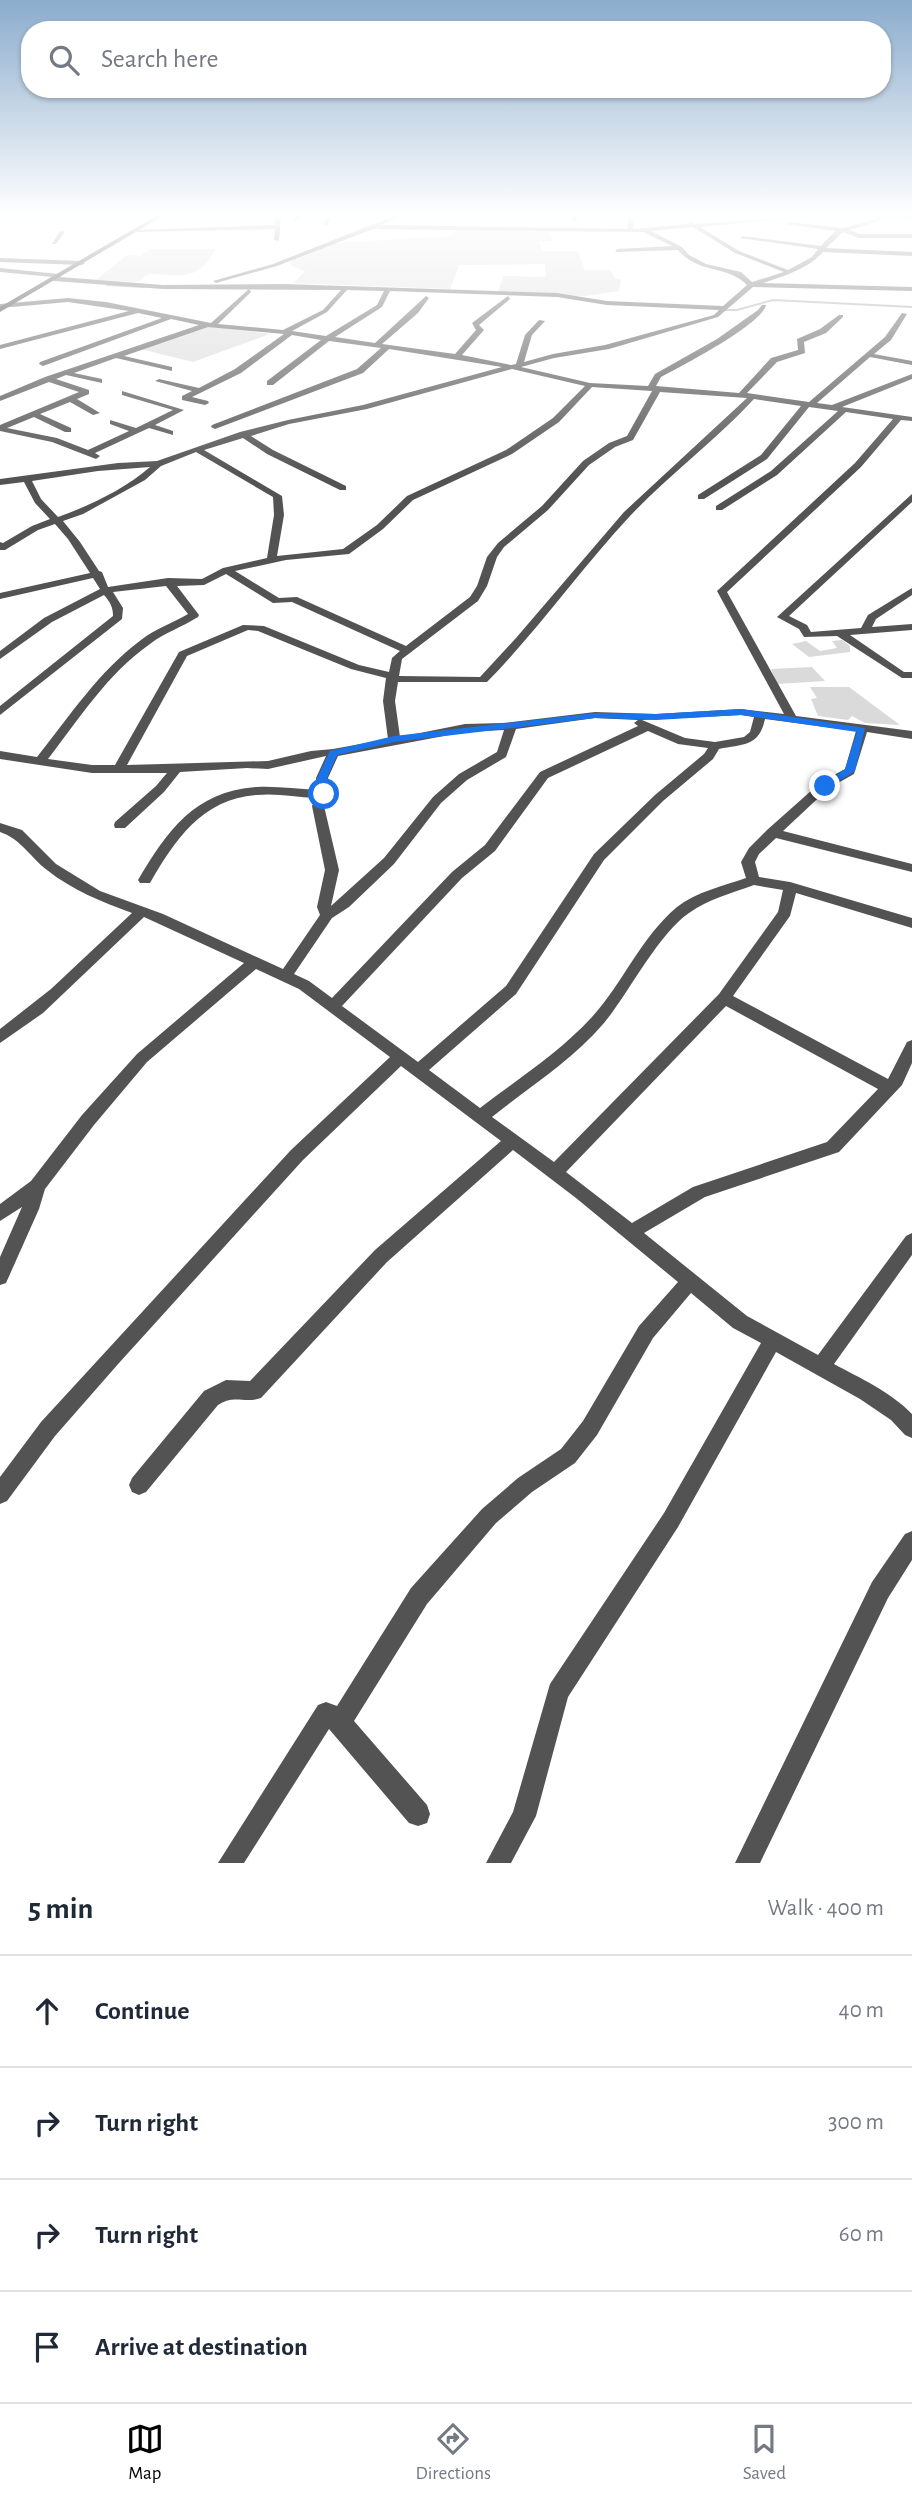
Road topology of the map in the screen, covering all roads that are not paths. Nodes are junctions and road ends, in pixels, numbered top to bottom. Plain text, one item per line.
1 (40, 303) edge
2 (89, 303) edge
3 (235, 303) edge
4 (333, 303) edge
5 (382, 303) edge
6 (423, 303) edge
7 (502, 303) edge
8 (607, 303) edge
9 (732, 303) edge
10 (764, 306) dead end
11 (2, 307) edge
12 (138, 310) junction
13 (725, 310) junction
14 (904, 314) dead end
15 (841, 316) dead end
16 (168, 318) junction
17 (541, 321) dead end
18 (899, 324) junction
19 (210, 325) junction
20 (912, 327) edge
21 (287, 332) junction
22 (328, 338) junction
23 (377, 345) junction
24 (0, 347) edge
25 (387, 347) junction
26 (869, 355) junction
27 (114, 356) junction
28 (456, 357) junction
29 (912, 363) edge
30 (43, 365) dead end
31 (515, 366) junction
32 (169, 369) dead end
33 (65, 373) junction
34 (912, 376) edge
35 (48, 379) junction
36 (99, 381) dead end
37 (159, 381) dead end
38 (270, 383) dead end
39 (590, 385) junction
40 (654, 388) junction
41 (202, 391) junction
42 (125, 393) dead end
43 (746, 396) junction
44 (0, 399) edge
45 (71, 399) junction
46 (186, 399) junction
47 (205, 403) dead end
48 (808, 405) junction
49 (172, 406) junction
50 (830, 409) junction
51 (844, 410) junction
52 (96, 412) dead end
53 (34, 414) junction
54 (899, 417) junction
55 (912, 419) edge
56 (113, 422) dead end
57 (149, 425) junction
58 (215, 427) dead end
59 (0, 428) edge
60 (68, 430) dead end
61 (137, 431) junction
62 (170, 433) dead end
63 (243, 435) junction
64 (197, 449) junction
65 (89, 453) junction
66 (113, 464) junction
67 (158, 464) junction
68 (27, 480) junction
69 (0, 482) edge
70 (344, 488) dead end
71 (701, 496) dead end
72 (912, 497) edge
73 (719, 508) dead end
74 (55, 520) junction
75 (0, 545) edge
76 (271, 561) junction
77 (226, 570) junction
78 (99, 575) junction
79 (168, 582) junction
80 (106, 590) junction
81 (912, 591) edge
82 (0, 596) edge
83 (912, 627) edge
84 (865, 631) junction
85 (840, 633) junction
86 (407, 650) junction
87 (0, 656) edge
88 (912, 675) edge
89 (392, 678) junction
90 (0, 712) edge
91 (760, 714) junction
92 (626, 716) junction
93 (792, 719) junction
94 (511, 726) junction
95 (648, 726) junction
96 (862, 730) junction
97 (912, 735) edge
98 (394, 739) junction
99 (715, 746) junction
100 (333, 753) junction
101 (0, 755) edge
102 (40, 761) junction
103 (258, 768) junction
104 (119, 769) junction
105 (176, 769) junction
106 (254, 790) junction
107 (324, 794) junction
108 (120, 825) dead end
109 (2, 830) edge
110 (772, 833) junction
111 (912, 868) edge
112 (145, 880) dead end
113 (753, 880) junction
114 (790, 887) junction
115 (142, 911) junction
116 (327, 915) junction
117 (912, 923) edge
118 (254, 962) junction
119 (285, 977) junction
120 (724, 998) junction
121 (332, 1007) junction
122 (0, 1037) edge
123 (912, 1046) edge
124 (399, 1058) junction
125 (417, 1070) junction
126 (890, 1088) junction
127 (482, 1116) junction
128 (512, 1141) junction
129 (555, 1172) junction
130 (37, 1186) junction
131 (0, 1214) edge
132 (630, 1233) junction
133 (912, 1241) edge
134 (0, 1277) edge
135 (689, 1282) junction
136 (772, 1341) junction
137 (820, 1367) junction
138 (912, 1428) edge
139 (139, 1485) dead end
140 (0, 1494) edge
141 (912, 1541) edge
142 (340, 1722) junction
143 (418, 1814) dead end
144 (230, 1863) edge
145 (498, 1863) edge
146 (747, 1863) edge

1 - 11 street
2 - 12 street
3 - 19 street
4 - 21 street
5 - 22 street
6 - 23 street
7 - 28 street
8 - 13 street
9 - 13 street
10 - 40 street
12 - 16 street
12 - 24 street
13 - 31 street
14 - 18 street
15 - 43 street
16 - 19 street
16 - 30 street
17 - 31 street
18 - 20 street
18 - 26 street
19 - 21 street
19 - 27 street
21 - 22 street
21 - 41 street
22 - 23 street
22 - 38 street
23 - 25 street
25 - 28 street
25 - 58 street
26 - 29 street
26 - 48 street
27 - 32 street
27 - 33 street
28 - 31 street
31 - 39 street
31 - 63 street
33 - 35 street
33 - 36 street
34 - 50 street
35 - 44 street
35 - 45 street
37 - 41 street
39 - 40 street
39 - 76 street
40 - 43 street
40 - 86 street
41 - 46 street
42 - 49 street
43 - 48 street
43 - 89 street
45 - 52 street
45 - 53 street
46 - 47 street
46 - 49 street
48 - 50 street
48 - 71 street
49 - 57 street
50 - 51 street
51 - 54 street
51 - 73 street
53 - 59 street
53 - 60 street
54 - 55 street
54 - 93 street
56 - 61 street
57 - 61 street
57 - 62 street
59 - 65 street
61 - 65 street
63 - 64 street
63 - 70 street
64 - 67 street
64 - 76 street
65 - 66 street
66 - 67 street
66 - 68 street
67 - 74 street
68 - 69 street
68 - 74 street
72 - 85 street
74 - 75 street
74 - 78 street
76 - 77 street
77 - 79 street
77 - 86 street
78 - 80 street
78 - 82 street
79 - 80 street
79 - 102 street
80 - 87 street
80 - 90 street
81 - 84 street
83 - 84 street
84 - 85 street
85 - 88 street
86 - 89 street
89 - 98 street
89 - 104 street
91 - 92 street
91 - 93 street
91 - 99 street
92 - 94 street
92 - 95 street
93 - 96 street
94 - 98 street
94 - 116 street
95 - 99 street
95 - 121 street
96 - 97 street
96 - 110 street
98 - 100 street
99 - 125 street
100 - 103 street
100 - 107 street
101 - 102 street
102 - 104 street
103 - 105 street
103 - 106 street
104 - 105 street
105 - 108 street
106 - 107 street
106 - 112 street
107 - 116 street
109 - 115 street
110 - 111 street
110 - 113 street
113 - 114 street
113 - 127 street
114 - 117 street
114 - 120 street
115 - 118 street
115 - 122 street
116 - 119 street
118 - 119 street
118 - 130 street
119 - 121 street
120 - 126 street
120 - 129 street
121 - 124 street
123 - 126 street
124 - 125 street
124 - 140 street
125 - 127 street
126 - 132 street
127 - 128 street
128 - 129 street
128 - 139 street
129 - 132 street
130 - 131 street
130 - 134 street
132 - 135 street
133 - 137 street
135 - 136 street
135 - 142 street
136 - 137 street
136 - 145 street
137 - 138 street
141 - 146 street
142 - 143 street
142 - 144 street

